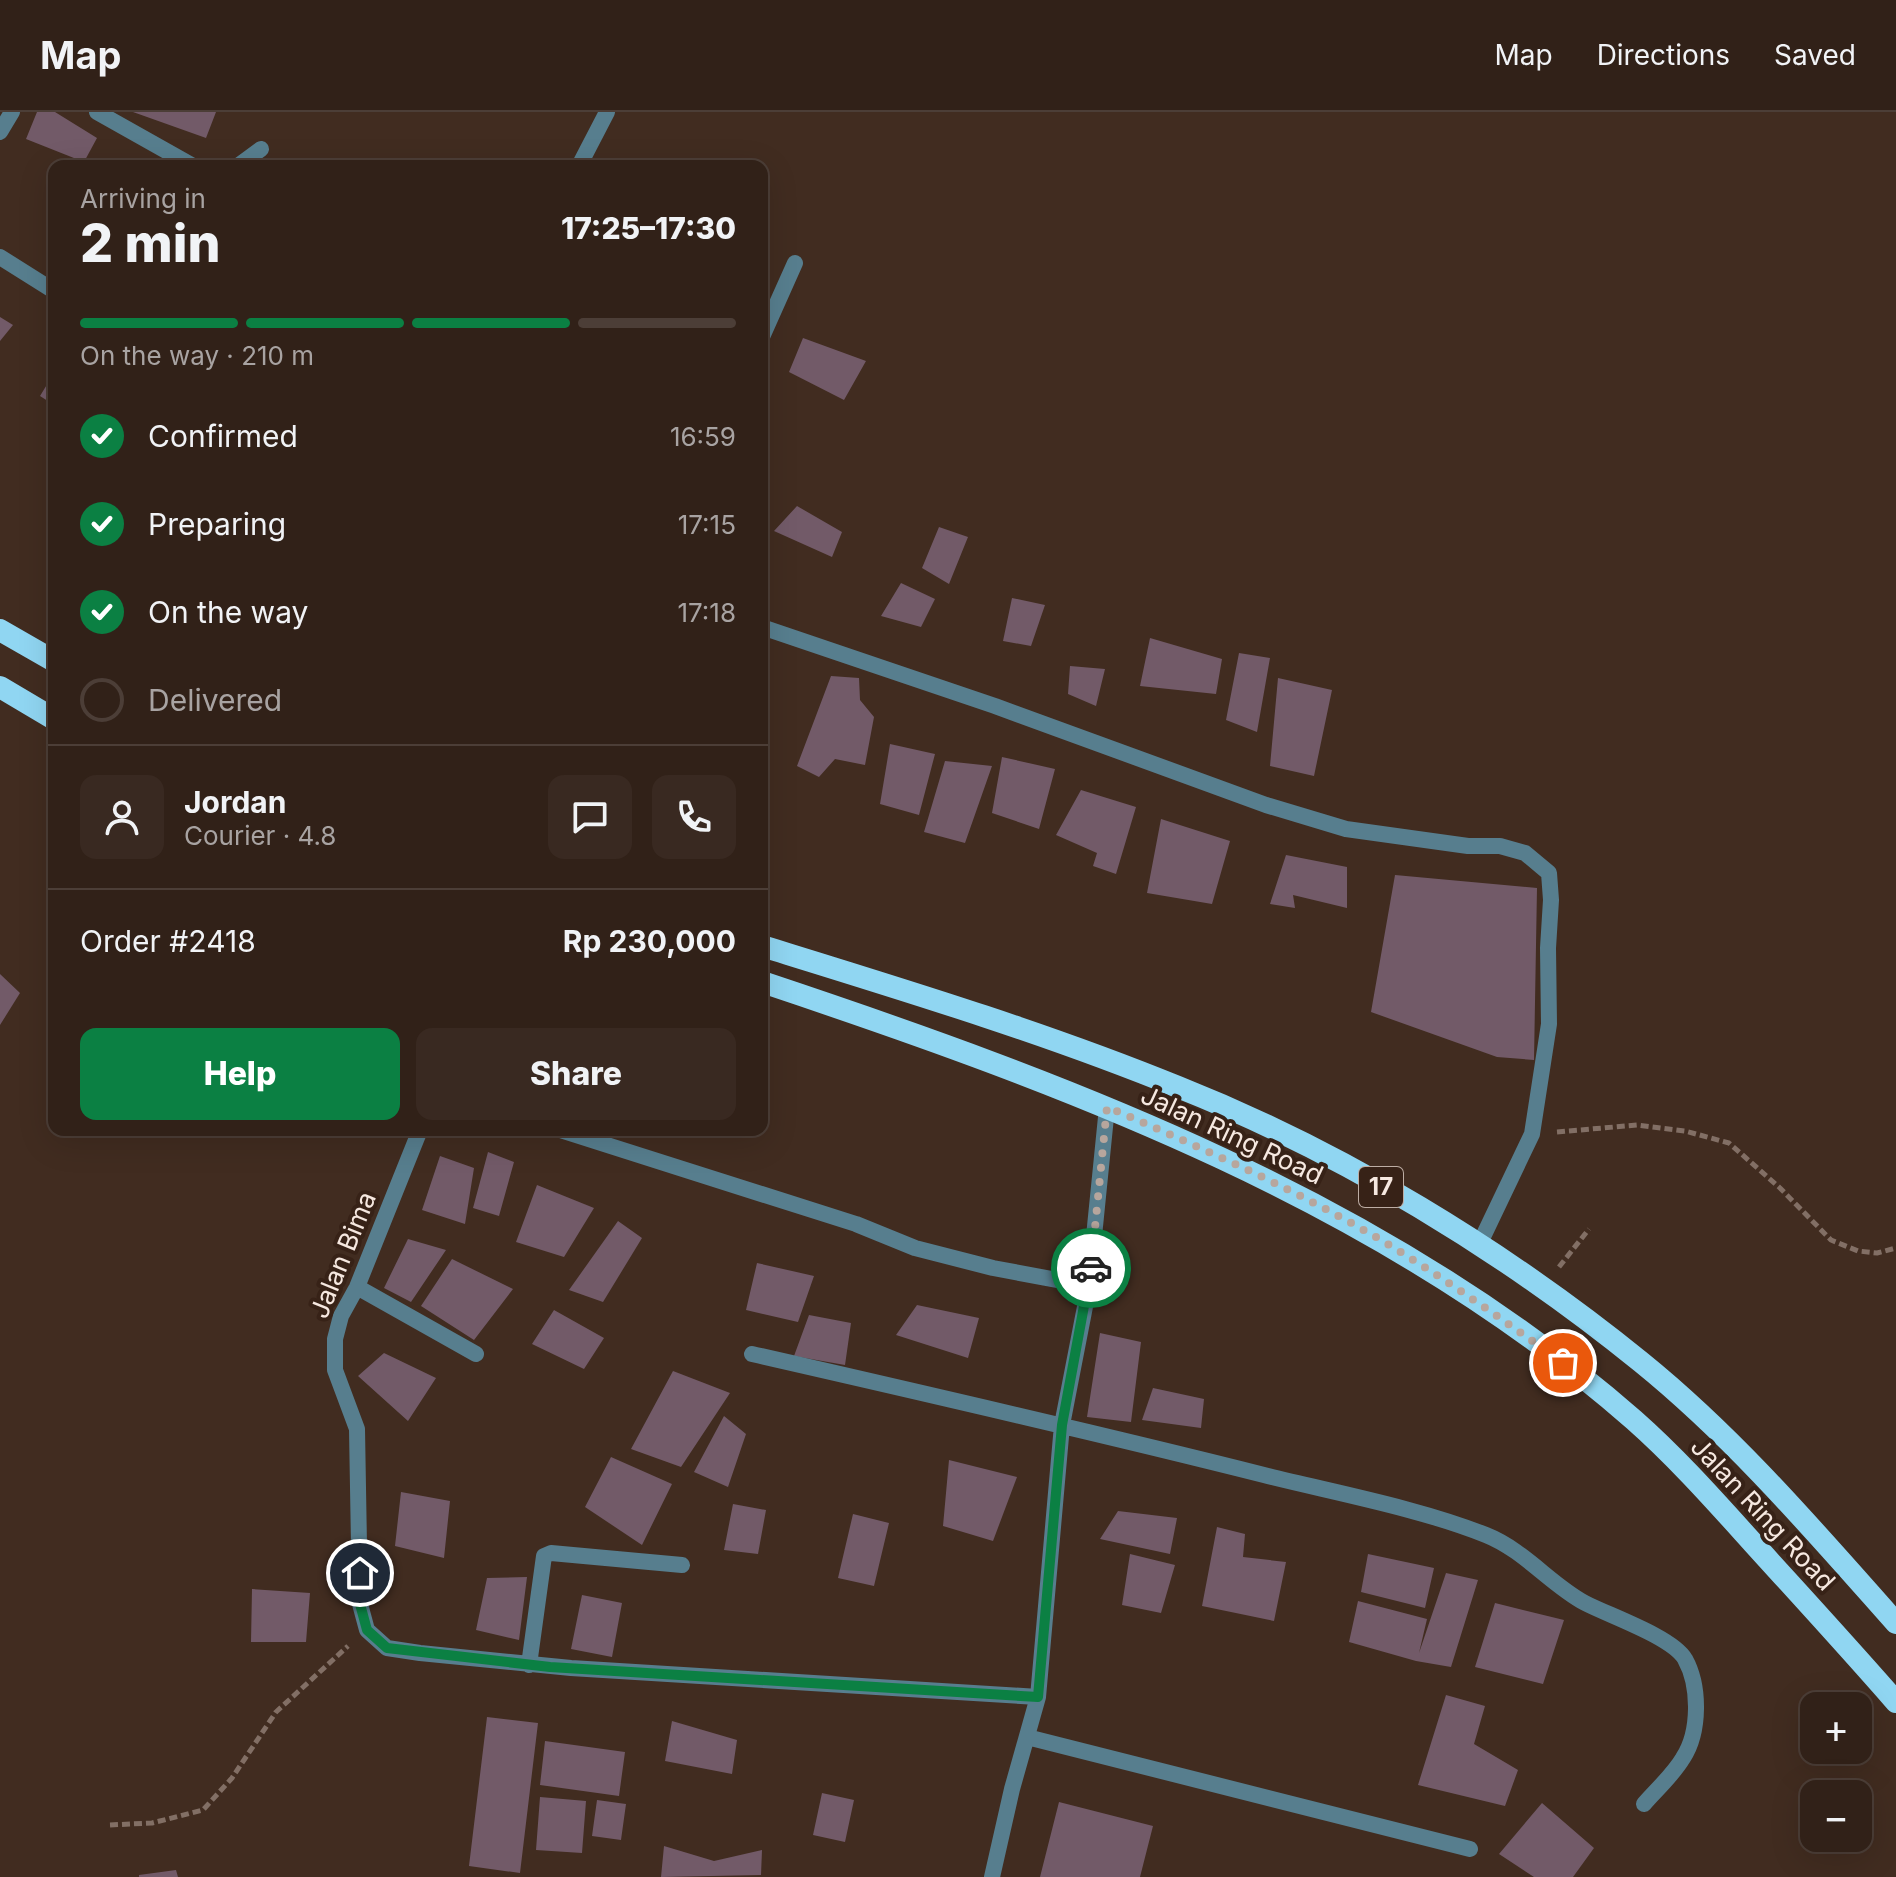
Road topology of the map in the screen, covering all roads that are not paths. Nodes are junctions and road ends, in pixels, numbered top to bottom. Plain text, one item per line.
1 (12, 112) edge
2 (97, 112) edge
3 (607, 112) edge
4 (0, 132) edge
5 (261, 149) dead end
6 (182, 160) edge
7 (246, 160) edge
8 (582, 160) edge
9 (0, 257) edge
10 (795, 263) dead end
11 (48, 287) edge
12 (768, 324) edge
13 (768, 629) edge
14 (0, 630) edge
15 (48, 658) edge
16 (0, 687) edge
17 (48, 715) edge
18 (768, 948) edge
19 (768, 984) edge
20 (1107, 1107) junction
21 (418, 1136) edge
22 (579, 1136) edge
23 (1480, 1243) junction
24 (1089, 1286) junction
25 (357, 1287) junction
26 (476, 1354) dead end
27 (752, 1354) dead end
28 (1062, 1425) junction
29 (682, 1565) dead end
30 (1891, 1618) edge
31 (529, 1665) junction
32 (1038, 1697) junction
33 (1896, 1702) edge
34 (1027, 1737) junction
35 (1644, 1804) dead end
36 (1470, 1849) dead end
37 (992, 1877) edge

1 - 4 street
2 - 6 street
3 - 8 street
5 - 7 street
9 - 11 street
10 - 12 street
13 - 23 street
14 - 15 highway
16 - 17 highway
18 - 23 highway, Jalan Ring Road / 17
19 - 20 highway, Jalan Ring Road / 17
20 - 24 street
20 - 33 highway, Jalan Ring Road / 17
21 - 25 street, Jalan Bima
22 - 24 street
23 - 30 highway, Jalan Ring Road / 17
24 - 28 street
25 - 26 street
25 - 31 street, Jalan Bima
27 - 28 street
28 - 32 street
28 - 35 street
29 - 31 street
31 - 32 street
32 - 34 street
34 - 36 street
34 - 37 street

